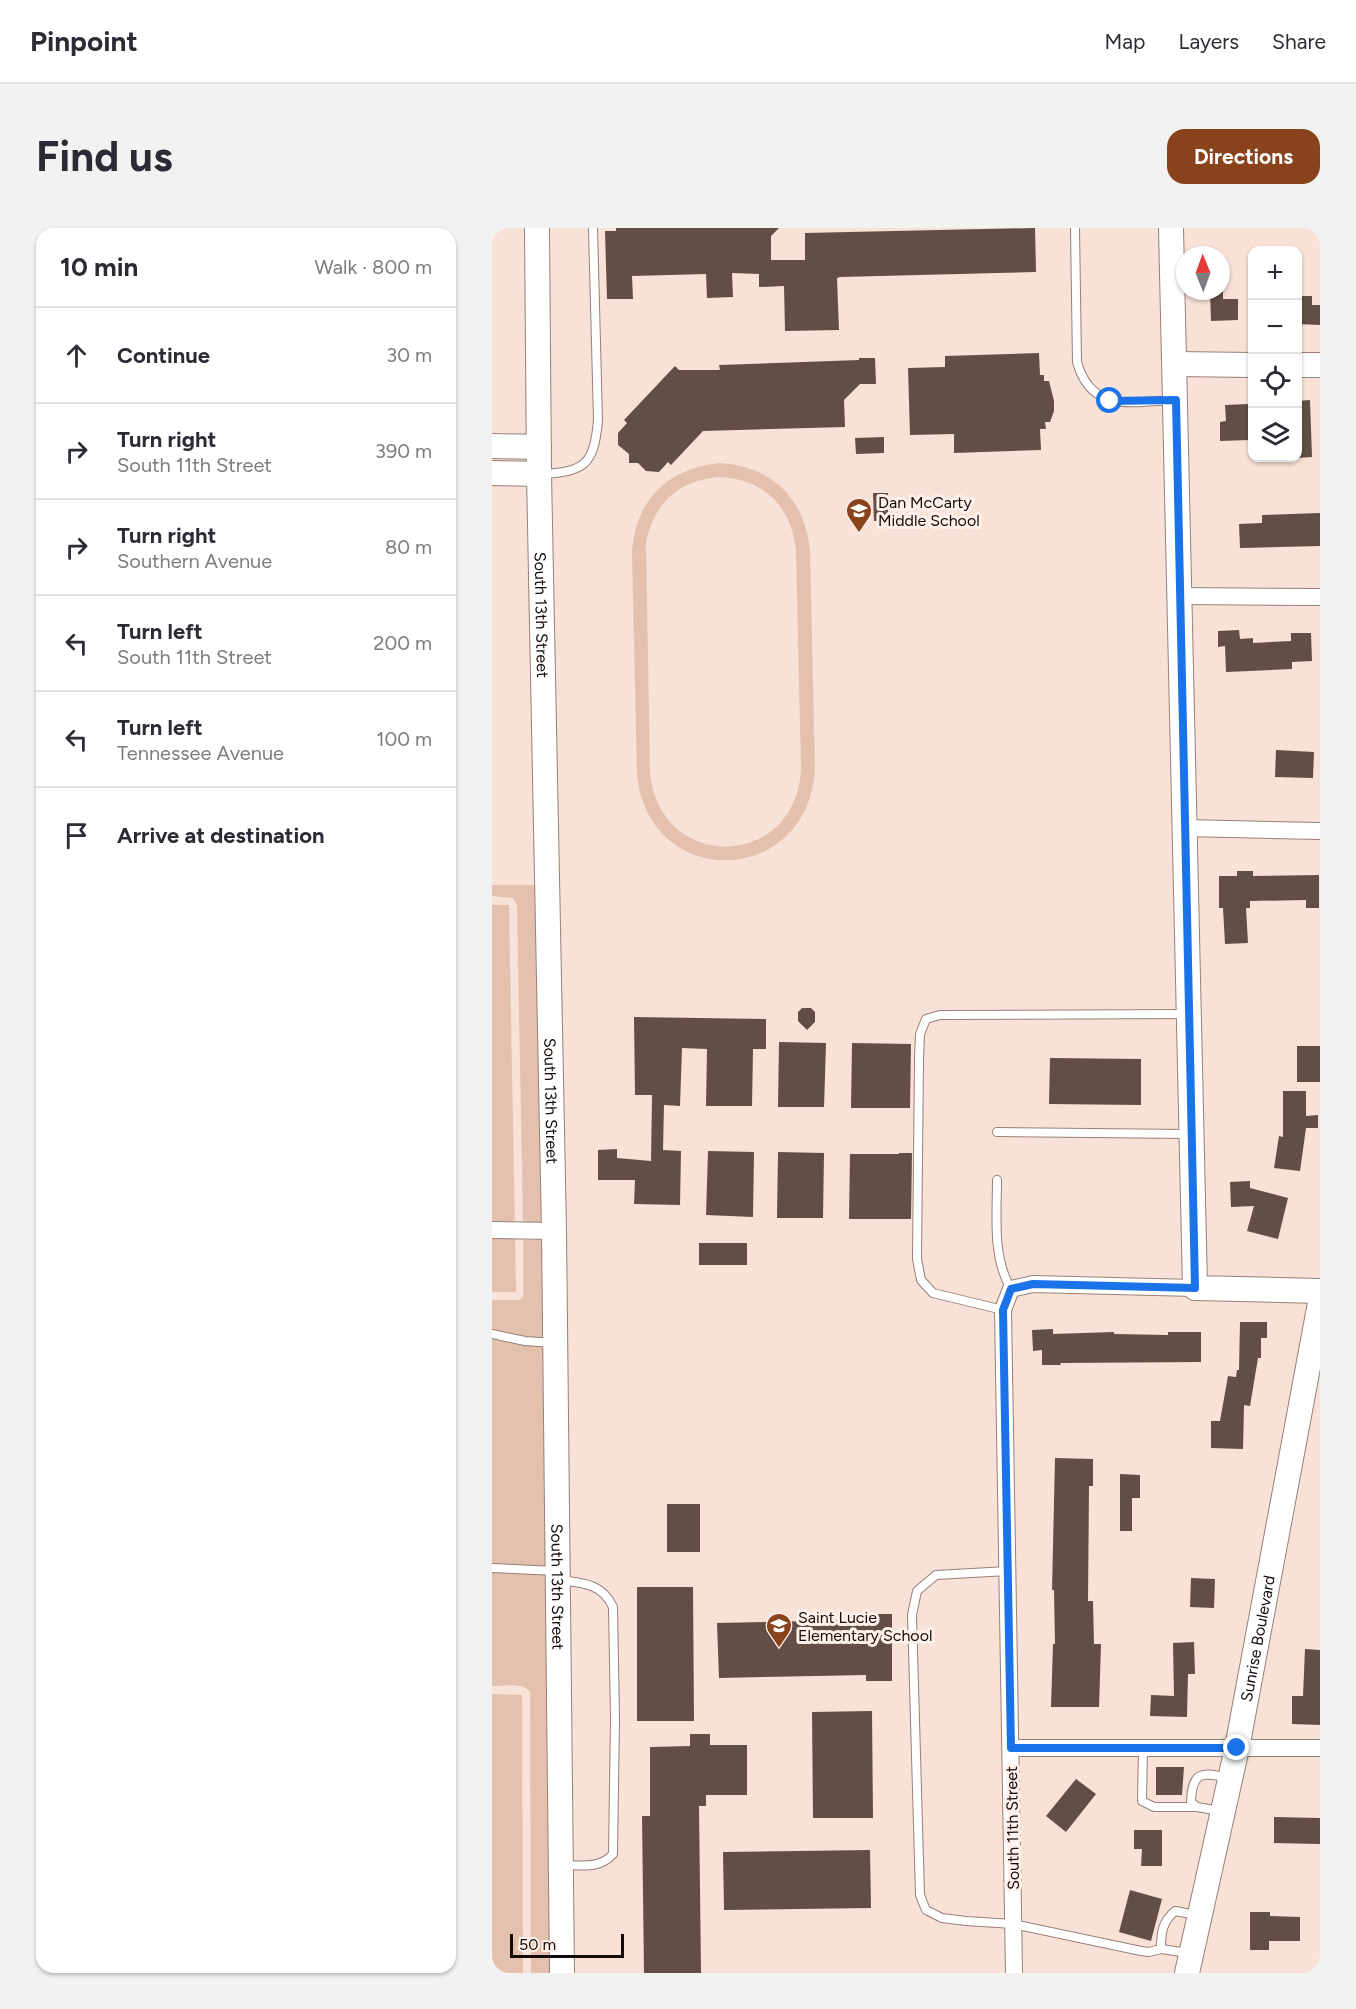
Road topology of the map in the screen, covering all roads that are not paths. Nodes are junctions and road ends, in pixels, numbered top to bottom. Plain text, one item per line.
1 (537, 228) edge
2 (593, 228) edge
3 (1075, 228) edge
4 (1171, 228) edge
5 (1175, 364) junction
6 (1248, 365) edge
7 (1302, 365) edge
8 (1320, 365) edge
9 (1176, 400) junction
10 (492, 446) edge
11 (539, 447) junction
12 (492, 473) edge
13 (539, 474) junction
14 (1180, 596) junction
15 (1320, 597) edge
16 (1185, 828) junction
17 (1320, 831) edge
18 (1189, 1014) junction
19 (997, 1132) dead end
20 (1192, 1134) junction
21 (997, 1180) dead end
22 (492, 1230) edge
23 (554, 1232) junction
24 (1195, 1288) junction
25 (1011, 1289) junction
26 (1320, 1291) edge
27 (1320, 1303) edge
28 (1003, 1310) junction
29 (492, 1334) edge
30 (555, 1343) junction
31 (492, 1568) edge
32 (1008, 1572) junction
33 (558, 1576) junction
34 (1011, 1748) junction
35 (1143, 1748) junction
36 (1237, 1748) junction
37 (1320, 1748) edge
38 (1230, 1778) junction
39 (1197, 1808) junction
40 (1222, 1812) junction
41 (561, 1865) junction
42 (1199, 1916) junction
43 (1013, 1924) junction
44 (1161, 1949) junction
45 (1189, 1963) edge
46 (562, 1973) edge
47 (1014, 1973) edge

1 - 11 street, South 13th Street
2 - 13 lane
3 - 9 lane
4 - 5 street
5 - 6 street
5 - 9 street
7 - 8 street
9 - 14 street
10 - 11 street
11 - 13 street, South 13th Street
12 - 13 street
13 - 23 street, South 13th Street
14 - 15 street
14 - 16 street
16 - 17 street
16 - 18 street
18 - 20 street
18 - 28 lane
19 - 20 lane
20 - 24 street
21 - 25 lane
22 - 23 street
23 - 30 street, South 13th Street
24 - 25 street
24 - 26 street
25 - 28 street, South 11th Street
27 - 36 street, Sunrise Boulevard
28 - 32 street, South 11th Street
29 - 30 lane
30 - 33 street, South 13th Street
31 - 33 lane
32 - 34 street, South 11th Street
32 - 43 lane
33 - 41 street, South 13th Street
33 - 41 lane
34 - 35 street
34 - 43 street, South 11th Street
35 - 36 street
35 - 39 lane
36 - 37 street
36 - 38 street, Sunrise Boulevard
38 - 39 lane
38 - 40 street, Sunrise Boulevard
39 - 40 lane
40 - 42 street, Sunrise Boulevard
41 - 46 street, South 13th Street
42 - 44 lane
42 - 45 street, Sunrise Boulevard
43 - 44 lane
43 - 47 street, South 11th Street
44 - 45 lane

